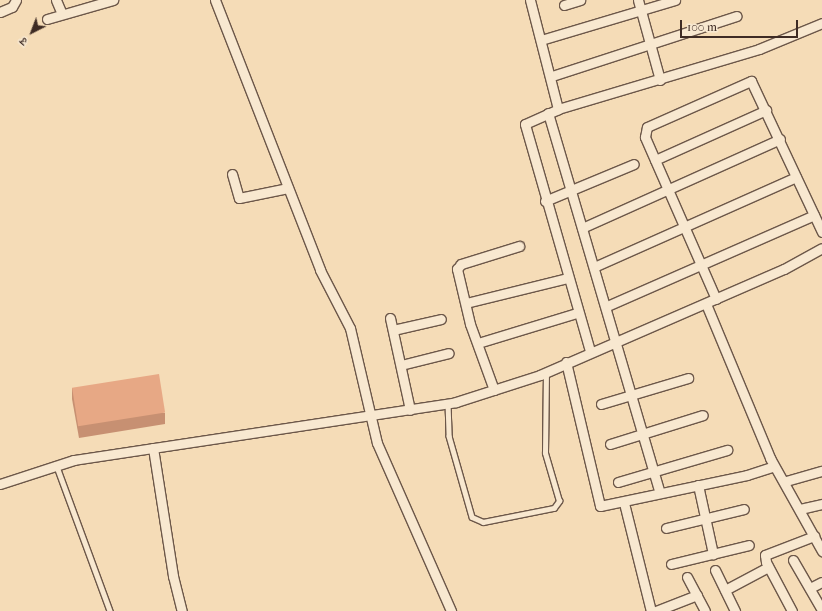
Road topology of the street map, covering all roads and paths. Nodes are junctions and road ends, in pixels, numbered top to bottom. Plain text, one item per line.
1 (16, 0) edge
2 (56, 0) edge
3 (113, 0) edge
4 (215, 0) edge
5 (530, 0) edge
6 (580, 0) edge
7 (638, 0) edge
8 (675, 0) edge
9 (564, 5) dead end
10 (640, 10) junction
11 (0, 12) edge
12 (62, 14) junction
13 (737, 16) dead end
14 (47, 19) dead end
15 (822, 23) edge
16 (541, 40) junction
17 (651, 45) junction
18 (552, 76) junction
19 (660, 80) junction
20 (558, 109) junction
21 (766, 110) junction
22 (548, 113) junction
23 (780, 139) junction
24 (655, 160) junction
25 (634, 164) dead end
26 (232, 174) dead end
27 (796, 177) junction
28 (288, 188) junction
29 (668, 190) junction
30 (570, 191) junction
31 (545, 201) junction
32 (814, 215) junction
33 (684, 227) junction
34 (582, 228) junction
35 (822, 232) edge
36 (519, 246) dead end
37 (822, 248) edge
38 (700, 264) junction
39 (594, 266) junction
40 (567, 278) junction
41 (716, 299) junction
42 (466, 303) junction
43 (706, 304) junction
44 (607, 306) junction
45 (577, 313) junction
46 (390, 318) dead end
47 (441, 319) dead end
48 (393, 330) junction
49 (615, 340) junction
50 (478, 343) junction
51 (590, 351) junction
52 (449, 353) dead end
53 (566, 362) junction
54 (401, 365) junction
55 (546, 372) junction
56 (688, 378) dead end
57 (494, 390) junction
58 (631, 396) junction
59 (448, 403) junction
60 (602, 404) dead end
61 (410, 410) junction
62 (703, 414) dead end
63 (370, 417) junction
64 (642, 434) junction
65 (610, 444) dead end
66 (153, 448) junction
67 (727, 450) dead end
68 (56, 464) junction
69 (774, 466) junction
70 (822, 471) edge
71 (655, 472) junction
72 (786, 481) junction
73 (618, 482) dead end
74 (0, 484) edge
75 (698, 485) junction
76 (660, 493) junction
77 (624, 503) junction
78 (822, 504) edge
79 (744, 509) dead end
80 (800, 509) junction
81 (705, 518) junction
82 (666, 528) dead end
83 (818, 540) edge
84 (749, 545) dead end
85 (822, 552) edge
86 (713, 554) junction
87 (793, 560) dead end
88 (671, 564) dead end
89 (768, 567) junction
90 (715, 570) dead end
91 (687, 577) dead end
92 (822, 582) edge
93 (810, 588) junction
94 (725, 590) junction
95 (697, 595) junction
96 (822, 610) edge
97 (110, 611) edge
98 (182, 611) edge
99 (451, 611) edge
100 (651, 611) edge
101 (656, 611) edge
102 (705, 611) edge
103 (735, 611) edge
104 (792, 611) edge

1 - 11 street
2 - 12 street
3 - 12 street
4 - 28 street
5 - 16 street
6 - 9 street
7 - 10 street
8 - 10 street
10 - 16 street
10 - 17 street
12 - 14 street
13 - 17 street
15 - 19 street
16 - 18 street
17 - 18 street
17 - 19 street
18 - 20 street
19 - 20 street
20 - 22 street
21 - 23 street
21 - 24 street
21 - 24 street
22 - 30 street
22 - 31 street
23 - 27 street
23 - 29 street
24 - 29 street
25 - 30 street
26 - 28 street
27 - 32 street
27 - 33 street
28 - 63 street
29 - 33 street
29 - 34 street
30 - 31 street
30 - 34 street
31 - 40 street
32 - 35 street
32 - 38 street
33 - 38 street
33 - 39 street
34 - 39 street
36 - 42 street
37 - 41 street
38 - 41 street
38 - 44 street
39 - 44 street
40 - 42 street
40 - 45 street
41 - 43 street
42 - 50 street
43 - 49 street
43 - 69 street
44 - 49 street
45 - 50 street
45 - 51 street
46 - 48 street
47 - 48 street
48 - 54 street
49 - 51 street
49 - 58 street
50 - 57 street
51 - 53 street
52 - 54 street
53 - 55 street
53 - 77 street
54 - 61 street
55 - 57 street
55 - 59 lane
56 - 58 street
57 - 59 street
58 - 60 street
58 - 64 street
59 - 61 street
61 - 63 street
62 - 64 street
63 - 66 street
63 - 99 street
64 - 65 street
64 - 71 street
66 - 68 street
66 - 98 street
67 - 71 street
68 - 74 street
68 - 97 lane
69 - 72 street
69 - 75 street
70 - 72 street
71 - 73 street
71 - 76 street
72 - 80 street
75 - 76 street
75 - 81 street
76 - 77 street
77 - 100 street
78 - 80 street
79 - 81 street
80 - 83 street
81 - 82 street
81 - 86 street
83 - 85 street
83 - 89 street
84 - 86 street
86 - 88 street
87 - 93 street
89 - 94 street
89 - 104 street
90 - 94 street
91 - 95 street
92 - 93 street
93 - 96 street
94 - 103 street
95 - 101 street
95 - 102 street

